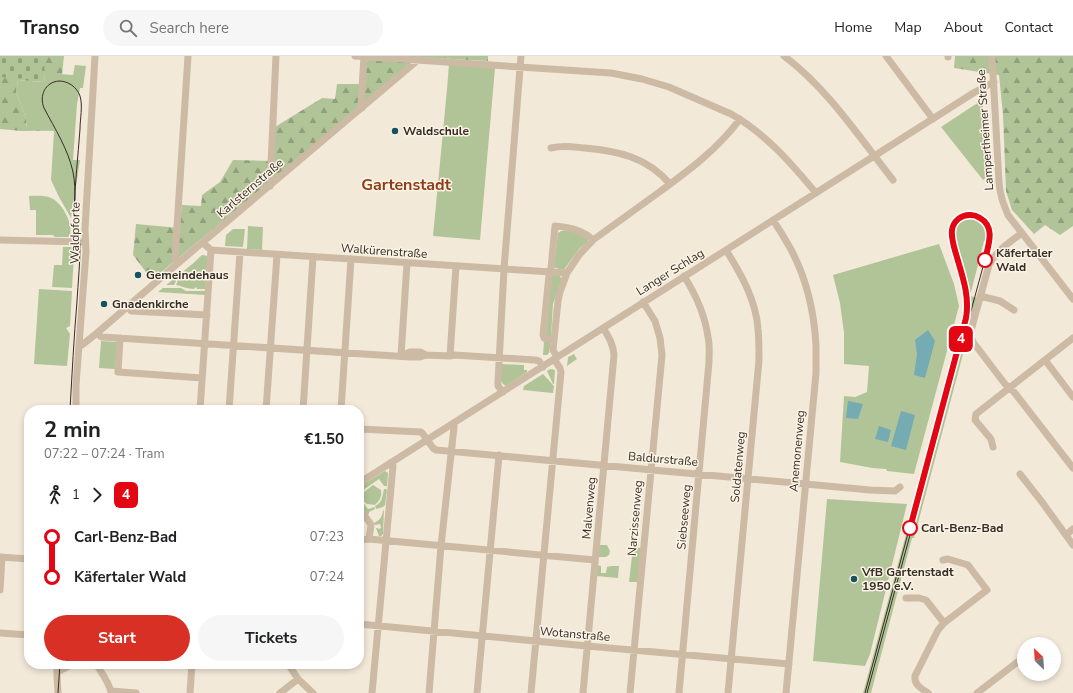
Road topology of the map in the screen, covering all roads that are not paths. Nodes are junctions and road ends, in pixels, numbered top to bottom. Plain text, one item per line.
1 (96, 56) edge
2 (188, 56) edge
3 (276, 56) edge
4 (355, 56) edge
5 (364, 56) edge
6 (521, 56) edge
7 (784, 56) edge
8 (886, 56) edge
9 (992, 56) edge
10 (420, 58) edge
11 (520, 67) junction
12 (994, 82) junction
13 (362, 108) junction
14 (740, 119) junction
15 (933, 119) junction
16 (551, 148) dead end
17 (874, 156) junction
18 (892, 180) dead end
19 (670, 184) junction
20 (270, 186) junction
21 (816, 193) junction
22 (773, 220) junction
23 (1022, 233) junction
24 (0, 240) edge
25 (593, 240) junction
26 (85, 242) junction
27 (203, 243) junction
28 (211, 250) junction
29 (726, 250) junction
30 (240, 252) junction
31 (277, 255) junction
32 (313, 257) junction
33 (351, 260) junction
34 (407, 263) junction
35 (177, 264) junction
36 (456, 266) junction
37 (504, 269) junction
38 (550, 272) junction
39 (567, 274) junction
40 (684, 276) junction
41 (980, 296) junction
42 (1073, 299) edge
43 (643, 302) junction
44 (128, 307) junction
45 (1014, 310) dead end
46 (207, 315) junction
47 (603, 328) junction
48 (95, 335) junction
49 (80, 336) junction
50 (120, 338) junction
51 (1073, 338) edge
52 (554, 340) junction
53 (205, 343) junction
54 (233, 345) junction
55 (79, 346) junction
56 (270, 348) junction
57 (307, 350) junction
58 (345, 352) junction
59 (401, 356) junction
60 (450, 356) junction
61 (499, 358) junction
62 (556, 358) junction
63 (1045, 360) junction
64 (542, 367) junction
65 (202, 378) junction
66 (1010, 388) junction
67 (502, 392) junction
68 (1073, 397) edge
69 (76, 405) edge
70 (200, 405) edge
71 (229, 405) edge
72 (266, 405) edge
73 (303, 405) edge
74 (341, 405) edge
75 (454, 427) dead end
76 (364, 429) edge
77 (427, 440) junction
78 (994, 447) dead end
79 (451, 451) junction
80 (499, 456) junction
81 (552, 460) junction
82 (390, 463) junction
83 (604, 465) junction
84 (1073, 468) edge
85 (651, 469) junction
86 (699, 474) junction
87 (1020, 474) dead end
88 (748, 478) junction
89 (364, 480) edge
90 (805, 484) junction
91 (900, 487) dead end
92 (364, 515) edge
93 (1073, 529) edge
94 (1066, 535) junction
95 (369, 539) junction
96 (364, 540) edge
97 (386, 541) junction
98 (1073, 544) edge
99 (442, 546) junction
100 (491, 551) junction
101 (543, 556) junction
102 (1, 557) edge
103 (24, 559) edge
104 (595, 560) junction
105 (943, 560) dead end
106 (0, 590) edge
107 (906, 598) dead end
108 (944, 624) junction
109 (364, 625) edge
110 (378, 626) junction
111 (435, 631) junction
112 (0, 633) edge
113 (24, 635) edge
114 (483, 636) junction
115 (536, 641) junction
116 (587, 646) junction
117 (634, 650) junction
118 (682, 654) junction
119 (731, 658) junction
120 (1017, 662) edge
121 (789, 664) junction
122 (57, 669) edge
123 (65, 669) edge
124 (99, 669) edge
125 (192, 669) edge
126 (291, 669) edge
127 (57, 674) junction
128 (298, 679) junction
129 (111, 692) edge
130 (53, 693) edge
131 (58, 693) edge
132 (136, 693) edge
133 (190, 693) edge
134 (280, 693) edge
135 (313, 693) edge
136 (372, 693) edge
137 (429, 693) edge
138 (478, 693) edge
139 (531, 693) edge
140 (583, 693) edge
141 (630, 693) edge
142 (679, 693) edge
143 (728, 693) edge
144 (786, 693) edge
145 (928, 693) edge
146 (977, 693) edge

1 - 26 street, Waldpforte
2 - 35 street
3 - 20 street
4 - 5 street
5 - 10 street
5 - 13 street
6 - 11 street
7 - 17 street
8 - 15 street
9 - 12 street, Lampertheimer Straße
10 - 11 street
10 - 13 street, Karlsternstraße
11 - 14 street
11 - 37 street
12 - 15 street, Langer Schlag
12 - 23 street, Lampertheimer Straße
13 - 20 street, Karlsternstraße
14 - 19 street
14 - 21 street
15 - 17 street, Langer Schlag
16 - 19 street
17 - 18 street
17 - 21 street, Langer Schlag
19 - 25 street
20 - 27 street, Karlsternstraße
21 - 22 street, Langer Schlag
22 - 29 street, Langer Schlag
22 - 90 street, Anemonenweg
23 - 41 street
23 - 42 street, Lampertheimer Straße
24 - 26 street
25 - 38 street
25 - 39 street
26 - 49 street, Waldpforte
27 - 28 street
27 - 35 street, Karlsternstraße
28 - 30 street, Walkürenstraße
28 - 46 street
29 - 40 street, Langer Schlag
29 - 88 street, Soldatenweg
30 - 31 street, Walkürenstraße
30 - 54 street
31 - 32 street, Walkürenstraße
31 - 56 street
32 - 33 street, Walkürenstraße
32 - 57 street
33 - 34 street, Walkürenstraße
33 - 58 street
34 - 36 street, Walkürenstraße
34 - 59 street
35 - 44 street, Karlsternstraße
36 - 37 street, Walkürenstraße
36 - 60 street
37 - 38 street, Walkürenstraße
37 - 61 street
38 - 39 street, Walkürenstraße
38 - 52 street
39 - 52 street
40 - 43 street, Langer Schlag
40 - 86 street, Siebseeweg
41 - 45 street
41 - 66 street
43 - 47 street, Langer Schlag
43 - 85 street, Narzissenweg
44 - 46 street
44 - 48 street, Karlsternstraße
46 - 53 street
47 - 62 street, Langer Schlag
47 - 83 street, Malvenweg
48 - 49 street
48 - 50 street
48 - 55 street, Karlsternstraße
49 - 55 street, Waldpforte
50 - 53 street
50 - 65 street
51 - 63 street
52 - 62 street
53 - 54 street
53 - 65 street
54 - 56 street
54 - 71 street
55 - 69 street, Waldpforte
56 - 57 street
56 - 72 street
57 - 58 street
57 - 73 street
58 - 59 street
58 - 74 street
59 - 60 street
60 - 61 street
61 - 64 street
61 - 67 street
62 - 64 street, Langer Schlag
62 - 81 street
63 - 66 street
63 - 68 street
64 - 67 street, Langer Schlag
65 - 70 street
66 - 78 street
66 - 84 street
67 - 77 street, Langer Schlag
75 - 79 street
76 - 77 street, Baldurstraße
77 - 79 street, Baldurstraße
77 - 82 street, Langer Schlag
79 - 80 street, Baldurstraße
79 - 99 street
80 - 81 street, Baldurstraße
80 - 100 street
81 - 83 street, Baldurstraße
81 - 101 street
82 - 89 street, Langer Schlag
82 - 97 street
83 - 85 street, Baldurstraße
83 - 104 street, Malvenweg
85 - 86 street, Baldurstraße
85 - 117 street, Narzissenweg
86 - 88 street, Baldurstraße
86 - 118 street, Siebseeweg
87 - 94 street
88 - 90 street, Baldurstraße
88 - 119 street, Soldatenweg
90 - 91 street, Baldurstraße
90 - 121 street, Anemonenweg
92 - 95 street
93 - 94 street
94 - 98 street
95 - 96 street
95 - 97 street
97 - 99 street
97 - 110 street
99 - 100 street
99 - 111 street
100 - 101 street
100 - 114 street
101 - 104 street
101 - 115 street
102 - 103 street
102 - 106 street
104 - 116 street, Malvenweg
105 - 108 street
107 - 108 street
108 - 145 street
109 - 110 street, Wotanstraße
110 - 111 street, Wotanstraße
110 - 136 street
111 - 114 street, Wotanstraße
111 - 137 street
112 - 113 street
114 - 115 street, Wotanstraße
114 - 138 street
115 - 116 street, Wotanstraße
115 - 139 street
116 - 117 street, Wotanstraße
116 - 140 street, Malvenweg
117 - 118 street, Wotanstraße
117 - 141 street, Narzissenweg
118 - 119 street, Wotanstraße
118 - 142 street, Siebseeweg
119 - 121 street, Wotanstraße
119 - 143 street, Soldatenweg
120 - 146 street
121 - 144 street, Anemonenweg
122 - 127 street
123 - 127 street
124 - 129 street
125 - 133 street
126 - 128 street
127 - 130 street
127 - 131 street
128 - 134 street
128 - 135 street
129 - 132 street

